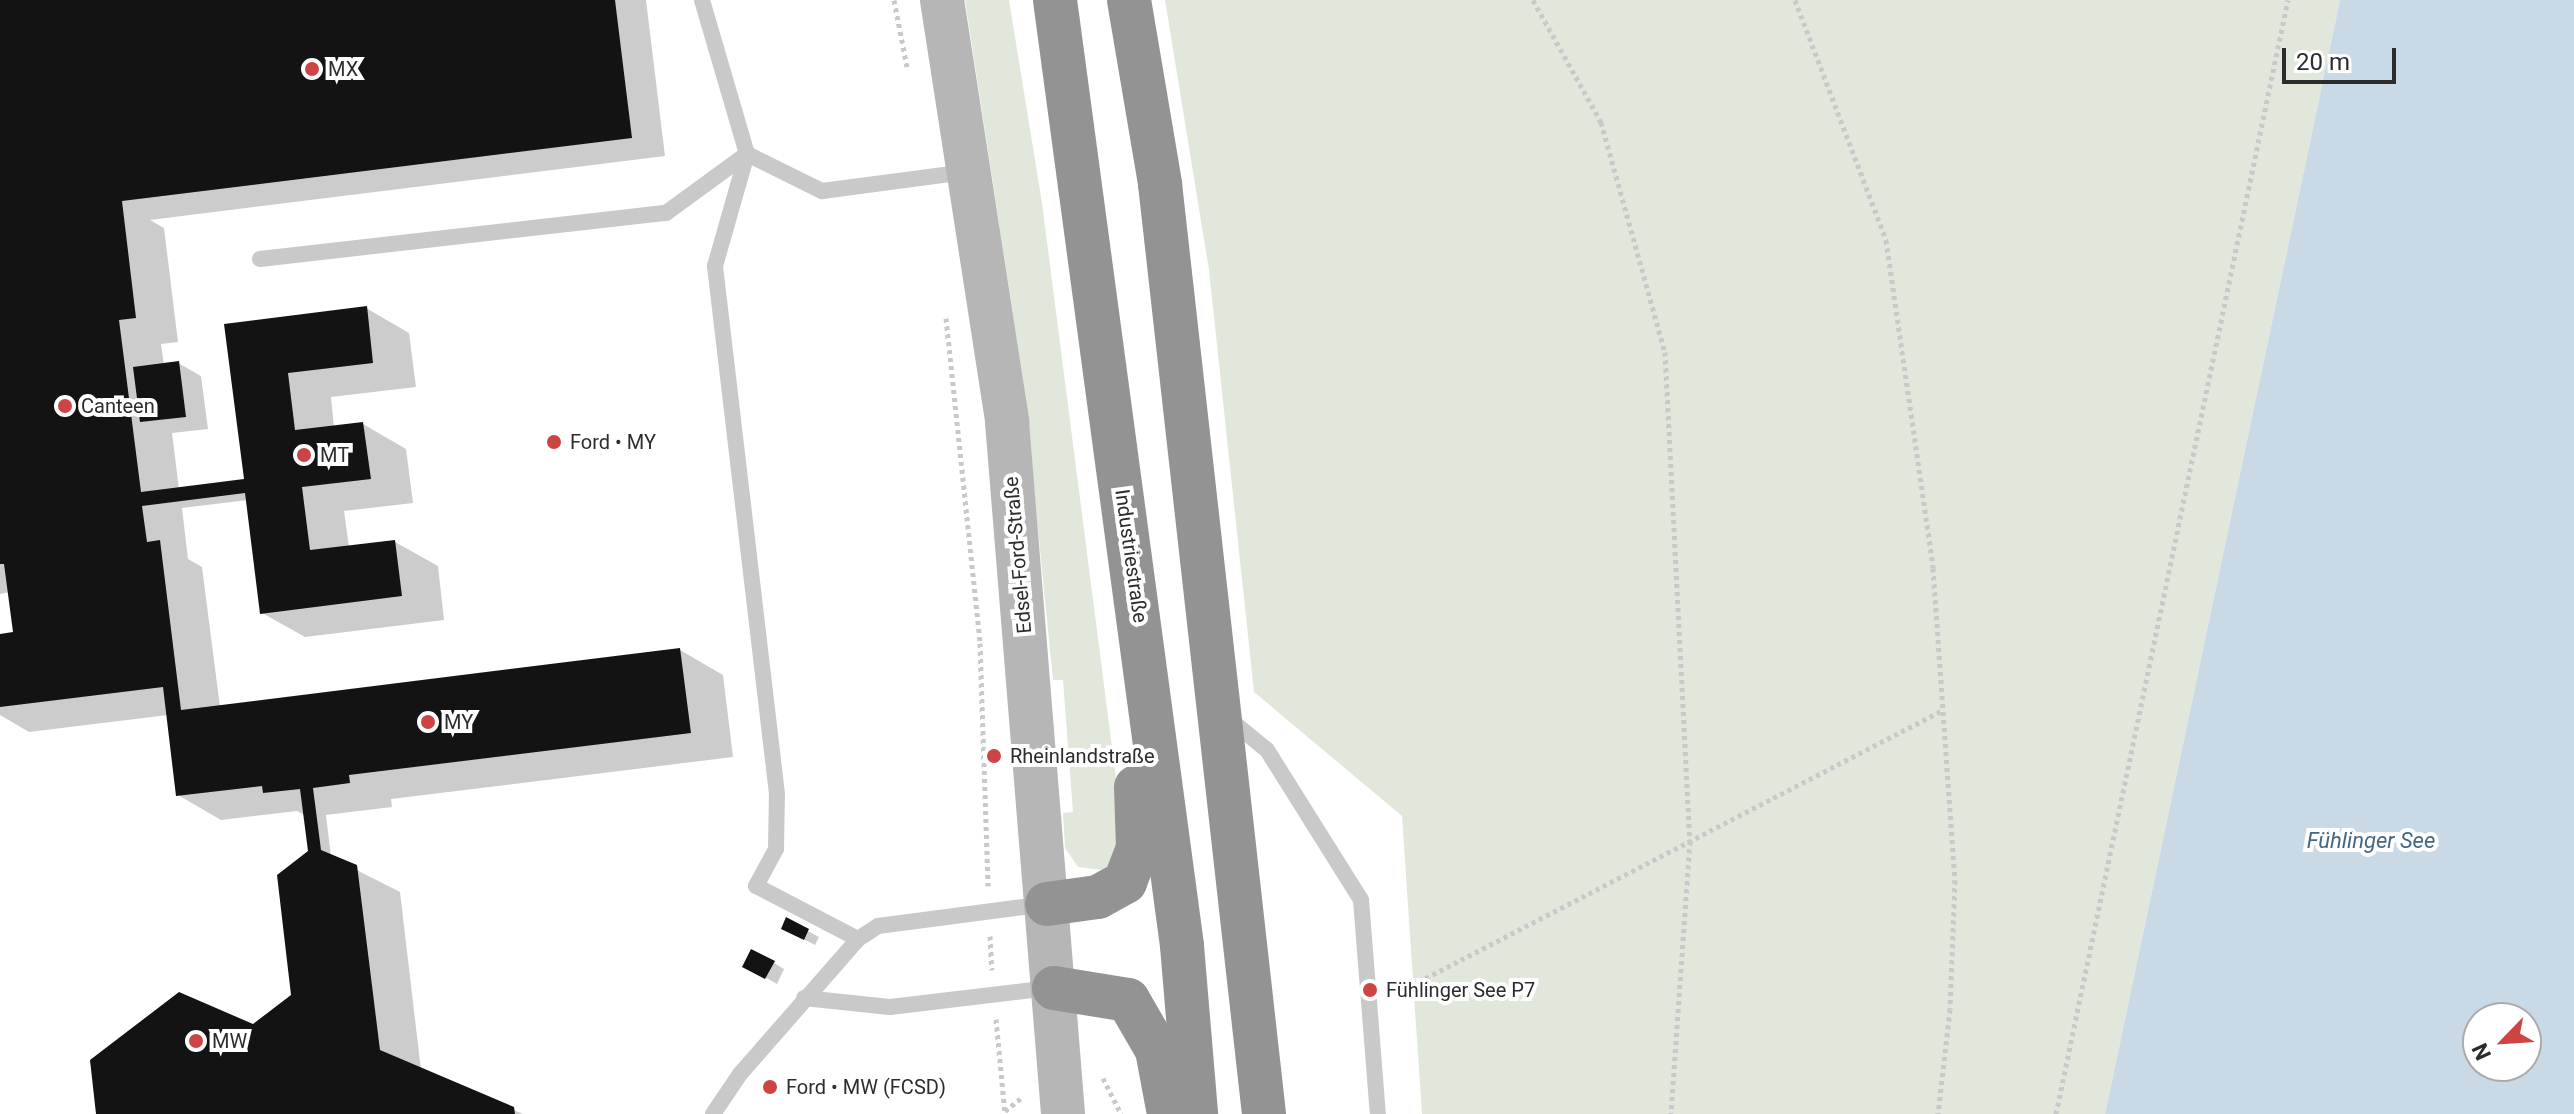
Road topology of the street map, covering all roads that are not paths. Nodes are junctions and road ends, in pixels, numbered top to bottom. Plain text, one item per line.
1 (702, 0) edge
2 (942, 0) edge
3 (1055, 0) edge
4 (1129, 0) edge
5 (747, 154) junction
6 (972, 171) junction
7 (260, 259) dead end
8 (1130, 549) junction
9 (1221, 712) junction
10 (1047, 904) junction
11 (858, 939) junction
12 (1054, 988) junction
13 (804, 998) junction
14 (713, 1114) edge
15 (1063, 1114) edge
16 (1169, 1114) edge
17 (1196, 1114) edge
18 (1264, 1114) edge
19 (1378, 1114) edge

1 - 5 lane
2 - 6 street, Edsel-Ford-Straße
3 - 8 highway, Industriestraße
4 - 9 highway
5 - 6 lane
5 - 7 lane
5 - 11 lane
6 - 10 street, Edsel-Ford-Straße
8 - 10 highway
8 - 17 highway, Industriestraße
9 - 18 highway
9 - 19 lane
10 - 11 lane
10 - 12 street, Edsel-Ford-Straße
11 - 13 lane
12 - 13 lane
12 - 15 street, Edsel-Ford-Straße
12 - 16 highway
13 - 14 lane

